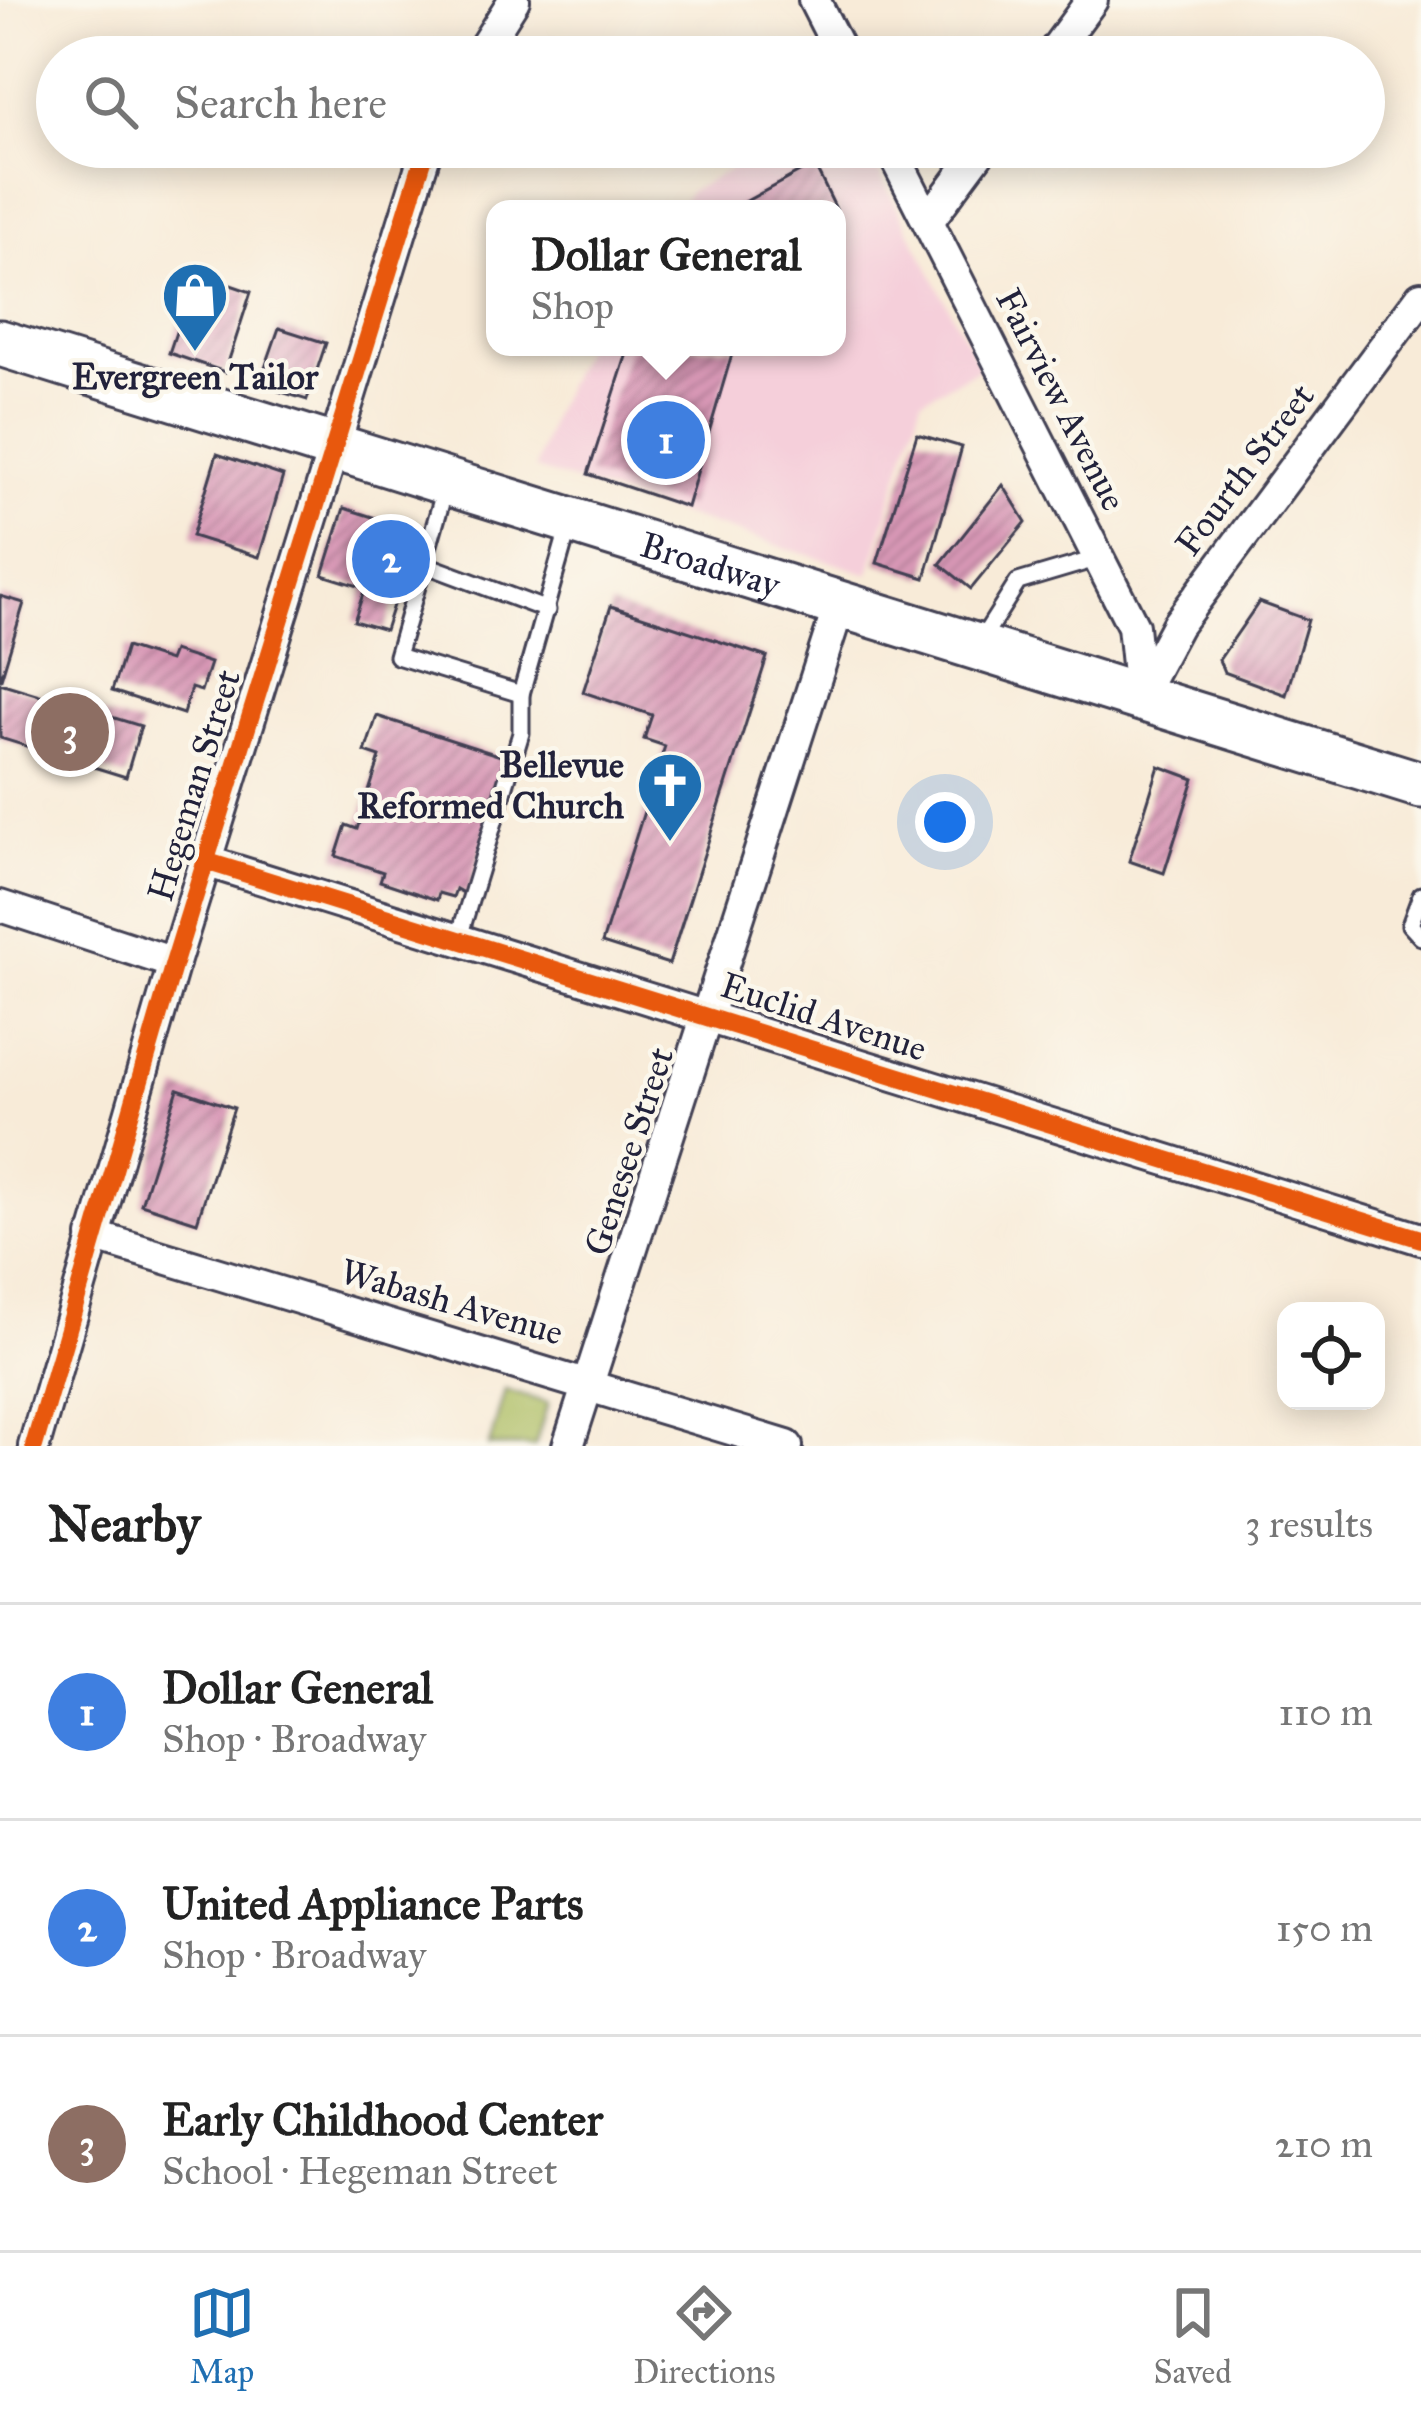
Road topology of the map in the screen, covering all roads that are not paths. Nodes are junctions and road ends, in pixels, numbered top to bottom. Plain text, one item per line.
1 (514, 0) edge
2 (814, 0) edge
3 (1092, 0) edge
4 (491, 36) edge
5 (832, 36) edge
6 (1065, 36) edge
7 (421, 168) edge
8 (901, 168) edge
9 (967, 168) edge
10 (928, 221) junction
11 (1421, 297) edge
12 (0, 343) edge
13 (331, 447) junction
14 (447, 482) junction
15 (571, 520) junction
16 (1099, 558) junction
17 (424, 564) junction
18 (840, 603) junction
19 (548, 610) junction
20 (979, 645) junction
21 (520, 694) junction
22 (1140, 694) junction
23 (1421, 785) edge
24 (205, 861) junction
25 (1421, 895) edge
26 (0, 906) edge
27 (459, 937) junction
28 (1421, 937) edge
29 (174, 962) junction
30 (708, 1014) junction
31 (93, 1236) junction
32 (1421, 1239) edge
33 (587, 1382) junction
34 (34, 1446) edge
35 (568, 1446) edge
36 (788, 1446) edge

1 - 4 street
2 - 5 street
3 - 6 street
7 - 13 street, Hegeman Street
8 - 10 street, Fairview Avenue
9 - 10 street
10 - 16 street, Fairview Avenue
11 - 22 street, Fourth Street
12 - 13 main road, Broadway
13 - 14 main road, Broadway
13 - 24 street, Hegeman Street
14 - 15 main road, Broadway
14 - 17 lane
15 - 18 main road, Broadway
15 - 19 lane
16 - 20 lane
16 - 22 street, Fairview Avenue
17 - 19 lane
17 - 21 lane
18 - 20 main road, Broadway
18 - 30 street, Genesee Street
19 - 21 lane
20 - 22 main road, Broadway
21 - 27 lane
22 - 23 main road, Broadway
24 - 27 street, Euclid Avenue
24 - 29 street, Hegeman Street
25 - 28 lane
26 - 29 street
27 - 30 street, Euclid Avenue
29 - 31 street, Hegeman Street
30 - 32 street, Euclid Avenue
30 - 33 street, Genesee Street
31 - 33 street, Wabash Avenue
31 - 34 street, Hegeman Street
33 - 35 street, Genesee Street
33 - 36 street, Wabash Avenue

